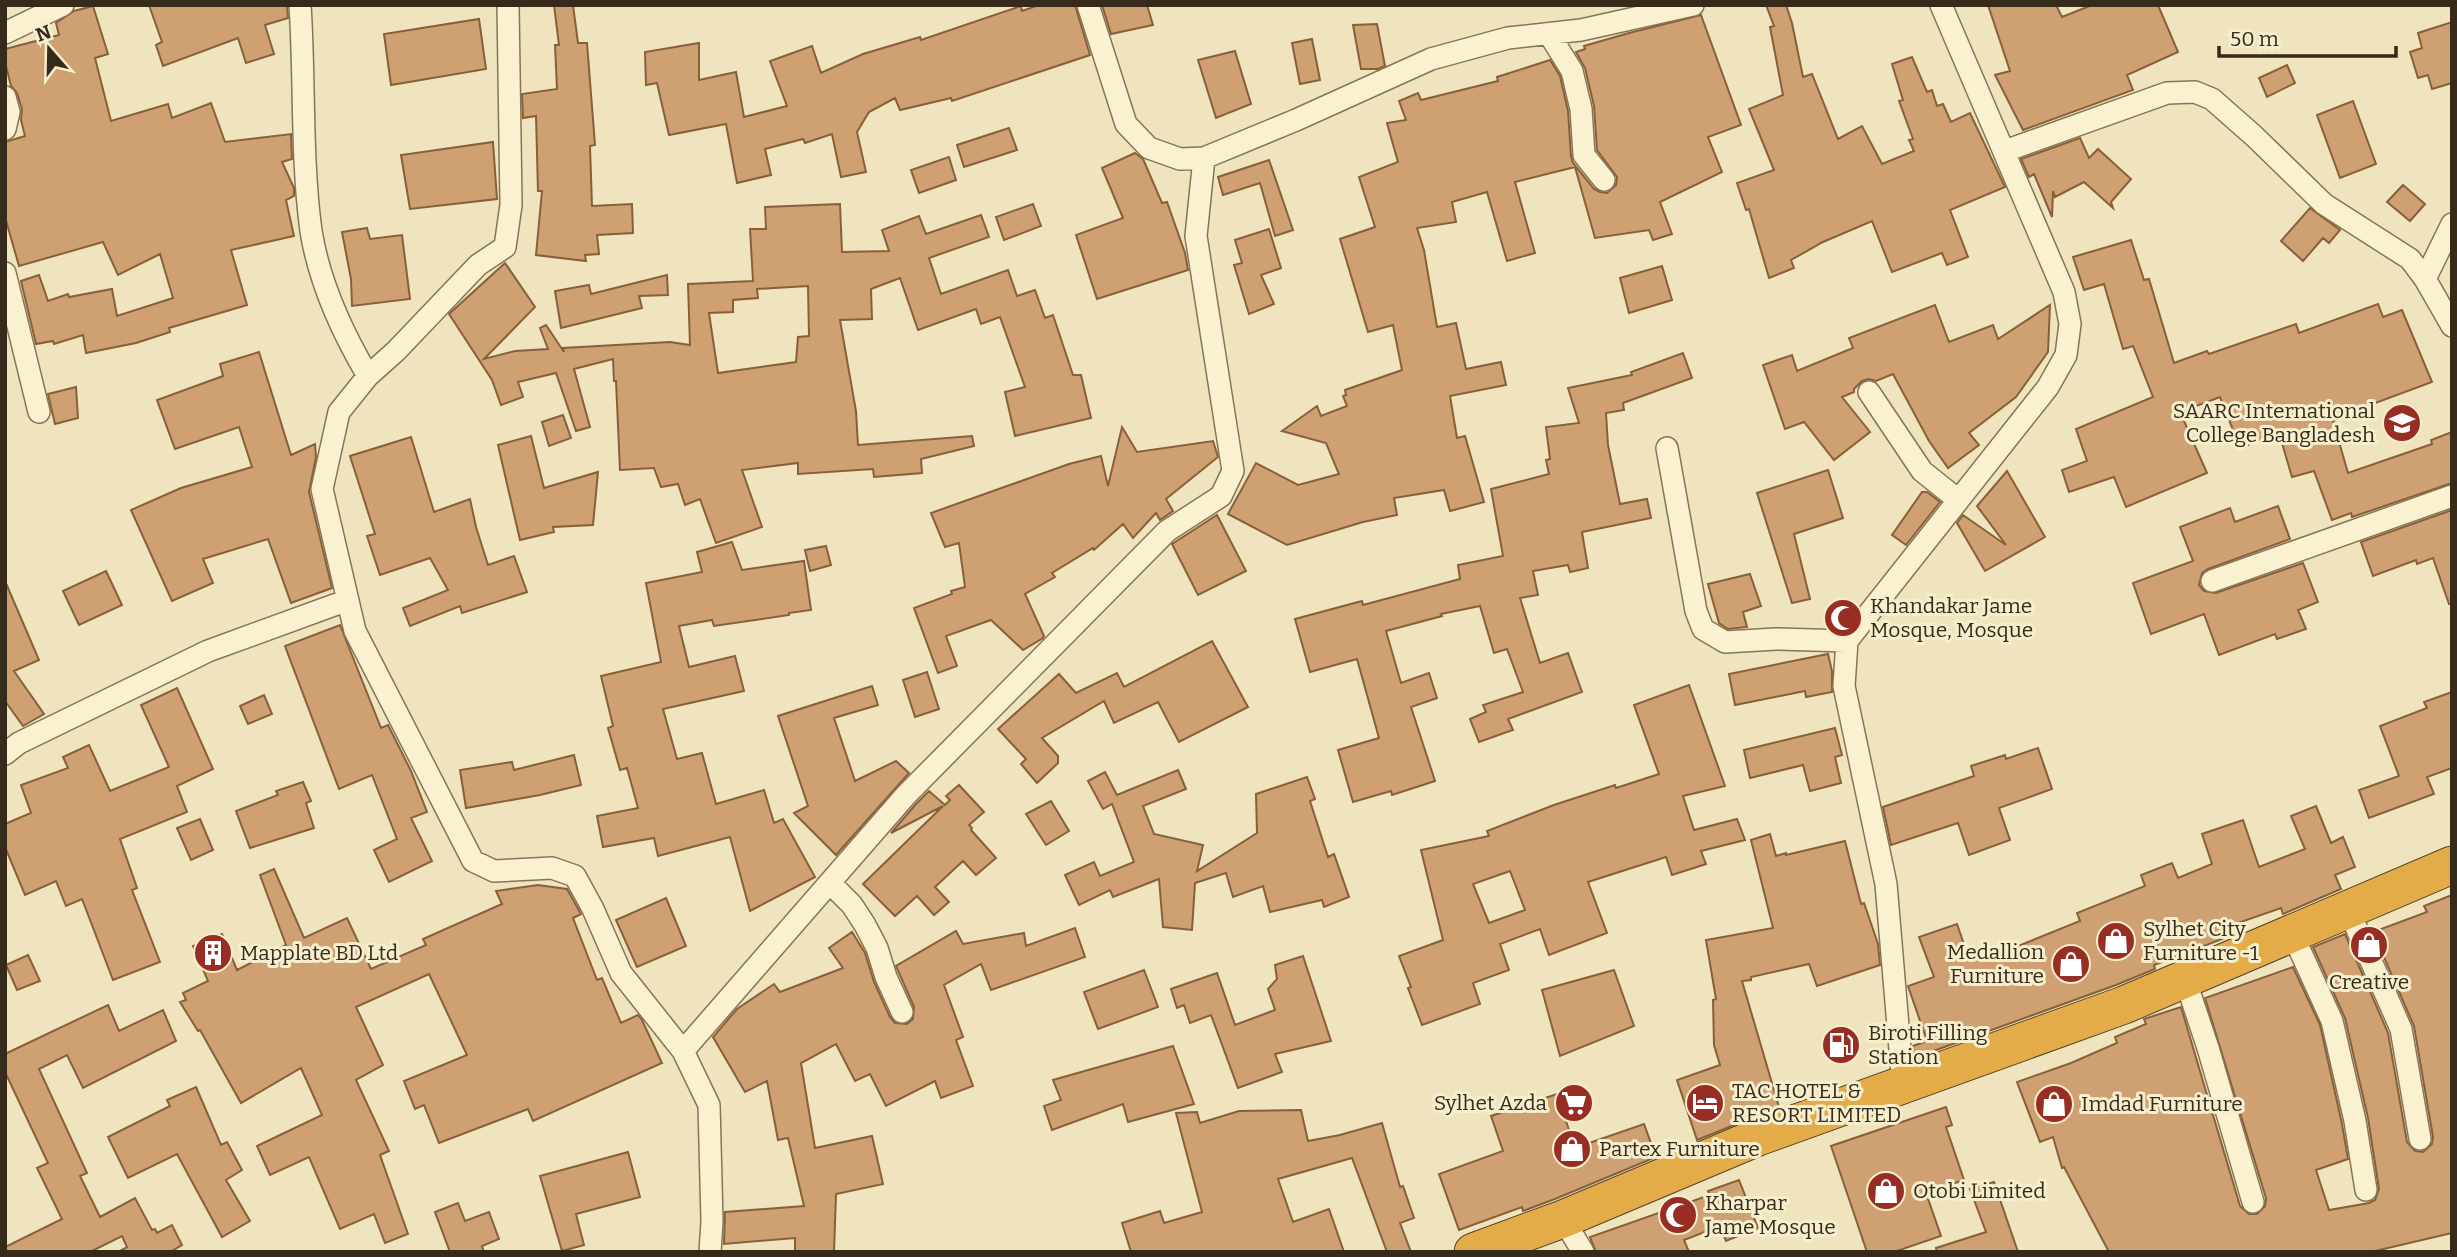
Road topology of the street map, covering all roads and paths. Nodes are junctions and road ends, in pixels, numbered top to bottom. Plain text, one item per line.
1 (63, 5) edge
2 (300, 5) edge
3 (509, 5) edge
4 (1088, 5) edge
5 (1693, 5) edge
6 (1941, 5) edge
7 (5, 33) edge
8 (1549, 34) junction
9 (5, 97) edge
10 (5, 129) edge
11 (2005, 151) junction
12 (1204, 158) junction
13 (1604, 180) dead end
14 (2452, 224) edge
15 (5, 273) edge
16 (2425, 279) junction
17 (2452, 326) edge
18 (368, 376) junction
19 (1869, 392) dead end
20 (39, 412) dead end
21 (1667, 448) dead end
22 (2452, 496) edge
23 (1957, 499) junction
24 (2212, 581) dead end
25 (348, 600) junction
26 (1847, 641) junction
27 (5, 754) edge
28 (2452, 865) edge
29 (830, 883) junction
30 (2348, 909) junction
31 (2292, 933) junction
32 (2185, 979) junction
33 (902, 1012) dead end
34 (682, 1051) junction
35 (1903, 1085) junction
36 (2420, 1139) dead end
37 (2366, 1190) dead end
38 (2253, 1202) dead end
39 (1563, 1220) junction
40 (710, 1252) edge
41 (1473, 1252) edge
42 (1583, 1252) edge

1 - 7 street
2 - 18 street
3 - 18 street
4 - 12 street
5 - 8 street
6 - 11 street
8 - 12 street
8 - 13 street
9 - 10 street
11 - 16 street
11 - 23 street
12 - 29 street
14 - 16 street
15 - 20 street
16 - 17 street
18 - 25 street
19 - 23 street
21 - 26 street
22 - 24 street
23 - 26 street
25 - 27 street
25 - 34 street
26 - 35 street
28 - 30 highway
29 - 33 street
29 - 34 street
30 - 31 highway
30 - 36 street
31 - 32 highway
31 - 37 street
32 - 35 highway
32 - 38 street
34 - 40 street
35 - 39 highway
39 - 41 highway
39 - 42 street

